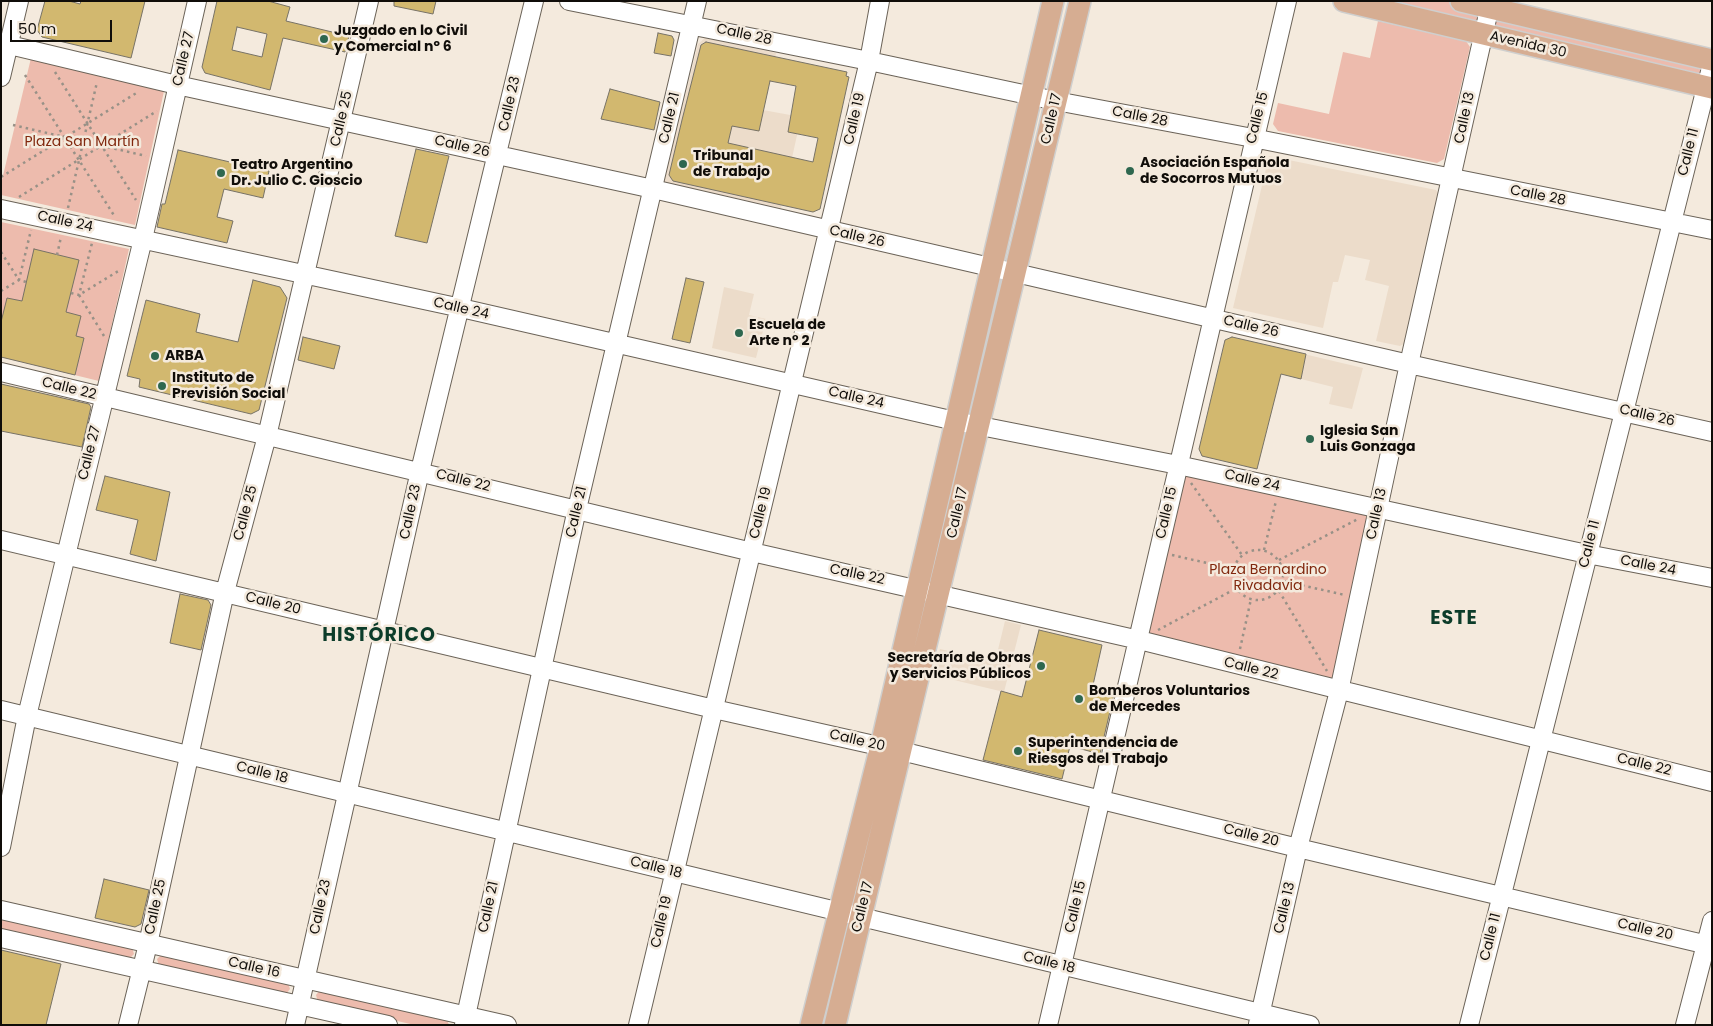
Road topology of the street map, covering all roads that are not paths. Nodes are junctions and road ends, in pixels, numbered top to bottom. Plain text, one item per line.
1 (19, 1) edge
2 (197, 1) edge
3 (369, 1) edge
4 (534, 1) edge
5 (569, 1) edge
6 (697, 1) edge
7 (880, 1) edge
8 (1053, 1) edge
9 (1080, 1) edge
10 (1287, 1) edge
11 (1344, 1) edge
12 (1461, 1) edge
13 (1490, 5) edge
14 (691, 24) junction
15 (1483, 35) junction
16 (5, 44) edge
17 (1712, 60) edge
18 (869, 61) junction
19 (1712, 64) edge
20 (1, 77) edge
21 (177, 84) junction
22 (1709, 88) edge
23 (1031, 95) junction
24 (1056, 101) junction
25 (342, 120) junction
26 (1254, 138) junction
27 (498, 156) junction
28 (1452, 179) junction
29 (653, 189) junction
30 (8, 204) edge
31 (1671, 222) junction
32 (828, 230) junction
33 (1712, 230) edge
34 (143, 239) junction
35 (992, 268) junction
36 (1016, 273) junction
37 (305, 274) junction
38 (460, 308) junction
39 (1212, 318) junction
40 (617, 345) junction
41 (1409, 364) junction
42 (1, 372) edge
43 (792, 383) junction
44 (104, 398) junction
45 (1624, 410) junction
46 (955, 421) junction
47 (979, 426) junction
48 (1712, 432) edge
49 (267, 436) junction
50 (1178, 465) junction
51 (420, 471) junction
52 (1378, 509) junction
53 (577, 510) junction
54 (1, 540) edge
55 (752, 552) junction
56 (1587, 554) junction
57 (66, 555) junction
58 (1712, 578) edge
59 (916, 588) junction
60 (225, 592) junction
61 (940, 594) junction
62 (384, 631) junction
63 (1139, 640) junction
64 (543, 668) junction
65 (1339, 691) junction
66 (714, 709) junction
67 (1, 710) edge
68 (27, 716) junction
69 (1542, 739) junction
70 (891, 748) junction
71 (188, 756) junction
72 (1712, 782) edge
73 (346, 794) junction
74 (1100, 799) junction
75 (505, 831) junction
76 (1, 847) edge
77 (1298, 848) junction
78 (673, 872) junction
79 (1501, 896) junction
80 (1, 910) edge
81 (839, 911) junction
82 (861, 917) junction
83 (1712, 921) edge
84 (1, 938) edge
85 (148, 944) junction
86 (1709, 945) edge
87 (1062, 966) junction
88 (142, 970) junction
89 (306, 979) junction
90 (300, 1005) junction
91 (1259, 1019) edge
92 (465, 1020) edge
93 (128, 1025) edge
94 (295, 1025) edge
95 (388, 1025) edge
96 (508, 1025) edge
97 (638, 1025) edge
98 (811, 1025) edge
99 (835, 1025) edge
100 (1048, 1025) edge
101 (1310, 1025) edge
102 (1469, 1025) edge
103 (1685, 1025) edge

1 - 16 street
2 - 21 street, Calle 27
3 - 25 street, Calle 25
4 - 27 street, Calle 23
5 - 14 street, Calle 28
6 - 14 street, Calle 21
7 - 18 street, Calle 19
8 - 23 main road, Calle 17
9 - 24 main road, Calle 17
10 - 26 street, Calle 15
11 - 15 main road, Avenida 30
12 - 13 main road, Avenida 30
13 - 15 street, Calle 13
13 - 17 main road, Avenida 30
14 - 18 street, Calle 28
14 - 29 street, Calle 21
15 - 22 main road, Avenida 30
15 - 28 street, Calle 13
16 - 20 street
16 - 21 street, Calle 26
18 - 23 street, Calle 28
18 - 32 street, Calle 19
19 - 22 street, Calle 11
21 - 25 street, Calle 26
21 - 34 street, Calle 27
22 - 31 street, Calle 11
23 - 24 street, Calle 28
23 - 35 main road, Calle 17
24 - 26 street, Calle 28
24 - 36 main road, Calle 17
25 - 27 street, Calle 26
25 - 37 street, Calle 25
26 - 28 street, Calle 28
26 - 39 street, Calle 15
27 - 29 street, Calle 26
27 - 38 street, Calle 23
28 - 31 street, Calle 28
28 - 41 street, Calle 13
29 - 32 street, Calle 26
29 - 40 street, Calle 21
30 - 34 street, Calle 24
31 - 33 street, Calle 28
31 - 45 street, Calle 11
32 - 35 street, Calle 26
32 - 43 street, Calle 19
34 - 37 street, Calle 24
34 - 44 street, Calle 27
35 - 36 street, Calle 26
35 - 46 main road, Calle 17
36 - 39 street, Calle 26
36 - 47 main road, Calle 17
37 - 38 street, Calle 24
37 - 49 street, Calle 25
38 - 40 street, Calle 24
38 - 51 street, Calle 23
39 - 41 street, Calle 26
39 - 50 street, Calle 15
40 - 43 street, Calle 24
40 - 53 street, Calle 21
41 - 45 street, Calle 26
41 - 52 street, Calle 13
42 - 44 street, Calle 22
43 - 46 street, Calle 24
43 - 55 street, Calle 19
44 - 49 street, Calle 22
44 - 57 street, Calle 27
45 - 48 street, Calle 26
45 - 56 street, Calle 11
46 - 47 street, Calle 24
46 - 59 main road, Calle 17
47 - 50 street, Calle 24
47 - 61 main road, Calle 17
49 - 51 street, Calle 22
49 - 60 street, Calle 25
50 - 52 street, Calle 24
50 - 63 street, Calle 15
51 - 53 street, Calle 22
51 - 62 street, Calle 23
52 - 56 street, Calle 24
52 - 65 street, Calle 13
53 - 55 street, Calle 22
53 - 64 street, Calle 21
54 - 57 street, Calle 20
55 - 59 street, Calle 22
55 - 66 street, Calle 19
56 - 58 street, Calle 24
56 - 69 street, Calle 11
57 - 60 street, Calle 20
57 - 68 street, Calle 27
59 - 61 street, Calle 22
59 - 70 main road, Calle 17
60 - 62 street, Calle 20
60 - 71 street, Calle 25
61 - 63 street, Calle 22
61 - 70 main road, Calle 17
62 - 64 street, Calle 20
62 - 73 street, Calle 23
63 - 65 street, Calle 22
63 - 74 street, Calle 15
64 - 66 street, Calle 20
64 - 75 street, Calle 21
65 - 69 street, Calle 22
65 - 77 street, Calle 13
66 - 70 street, Calle 20
66 - 78 street, Calle 19
67 - 68 street, Calle 18
68 - 71 street, Calle 18
68 - 76 street, Calle 27
69 - 72 street, Calle 22
69 - 79 street, Calle 11
70 - 74 street, Calle 20
70 - 81 main road, Calle 17
70 - 82 main road, Calle 17
71 - 73 street, Calle 18
71 - 85 street, Calle 25
73 - 75 street, Calle 18
73 - 89 street, Calle 23
74 - 77 street, Calle 20
74 - 87 street, Calle 15
75 - 78 street, Calle 18
75 - 92 street, Calle 21
77 - 79 street, Calle 20
77 - 91 street, Calle 13
78 - 81 street, Calle 18
78 - 97 street, Calle 19
79 - 86 street, Calle 20
79 - 102 street, Calle 11
80 - 85 street, Calle 16
81 - 82 street, Calle 18
81 - 98 main road, Calle 17
82 - 87 street, Calle 18
82 - 99 main road, Calle 17
83 - 86 street
84 - 88 street, Calle 16
85 - 88 street, Calle 25
85 - 89 street, Calle 16
86 - 103 street
87 - 91 street, Calle 18
87 - 100 street, Calle 15
88 - 90 street, Calle 16
88 - 93 street, Calle 25
89 - 90 street, Calle 23
89 - 92 street, Calle 16
90 - 94 street, Calle 23
90 - 95 street, Calle 16
91 - 101 street, Calle 18
92 - 96 street, Calle 16

